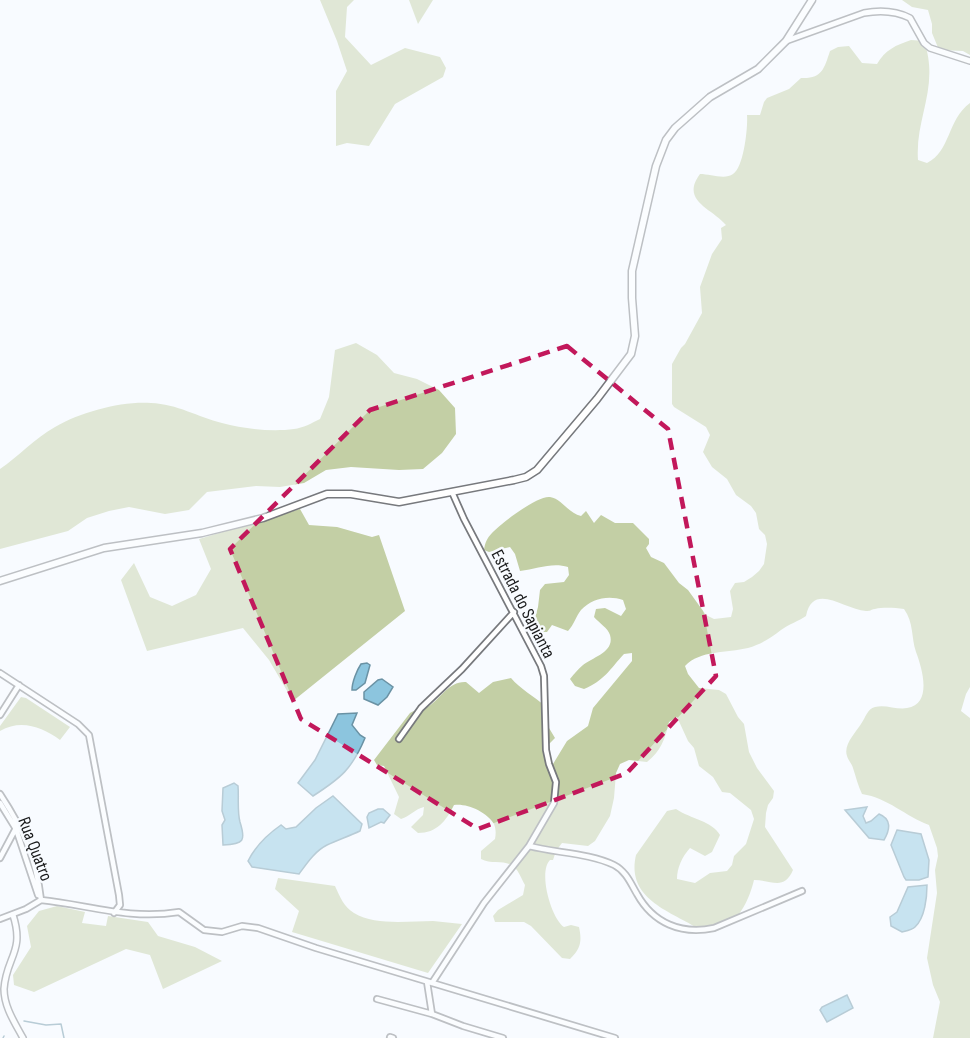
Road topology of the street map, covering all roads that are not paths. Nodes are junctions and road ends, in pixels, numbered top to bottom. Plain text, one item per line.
1 (812, 0) edge
2 (786, 41) junction
3 (970, 61) edge
4 (452, 492) junction
5 (0, 580) edge
6 (514, 612) junction
7 (0, 673) edge
8 (19, 685) junction
9 (0, 715) edge
10 (399, 739) dead end
11 (0, 794) edge
12 (0, 803) edge
13 (18, 826) junction
14 (529, 846) junction
15 (0, 858) edge
16 (802, 891) dead end
17 (41, 900) junction
18 (114, 913) junction
19 (13, 915) junction
20 (0, 919) edge
21 (429, 982) junction
22 (377, 999) dead end
23 (432, 1014) junction
24 (597, 1035) edge
25 (23, 1038) edge
26 (503, 1038) edge
27 (615, 1038) edge

1 - 2 main road
2 - 3 street
2 - 4 main road
4 - 5 main road
4 - 6 street, Estrada do Sapianta
6 - 10 street
6 - 14 street, Estrada do Sapianta
7 - 8 street
8 - 9 street
8 - 18 street
11 - 13 street, Rua Quatro
12 - 13 street, Rua Quatro
13 - 15 street
13 - 17 street, Rua Quatro
14 - 16 street
14 - 21 street, Estrada do Sapianta
17 - 18 street
17 - 19 street
18 - 21 street
19 - 20 street
19 - 25 street
21 - 23 street
21 - 24 street
22 - 23 street
23 - 26 street
24 - 27 street

